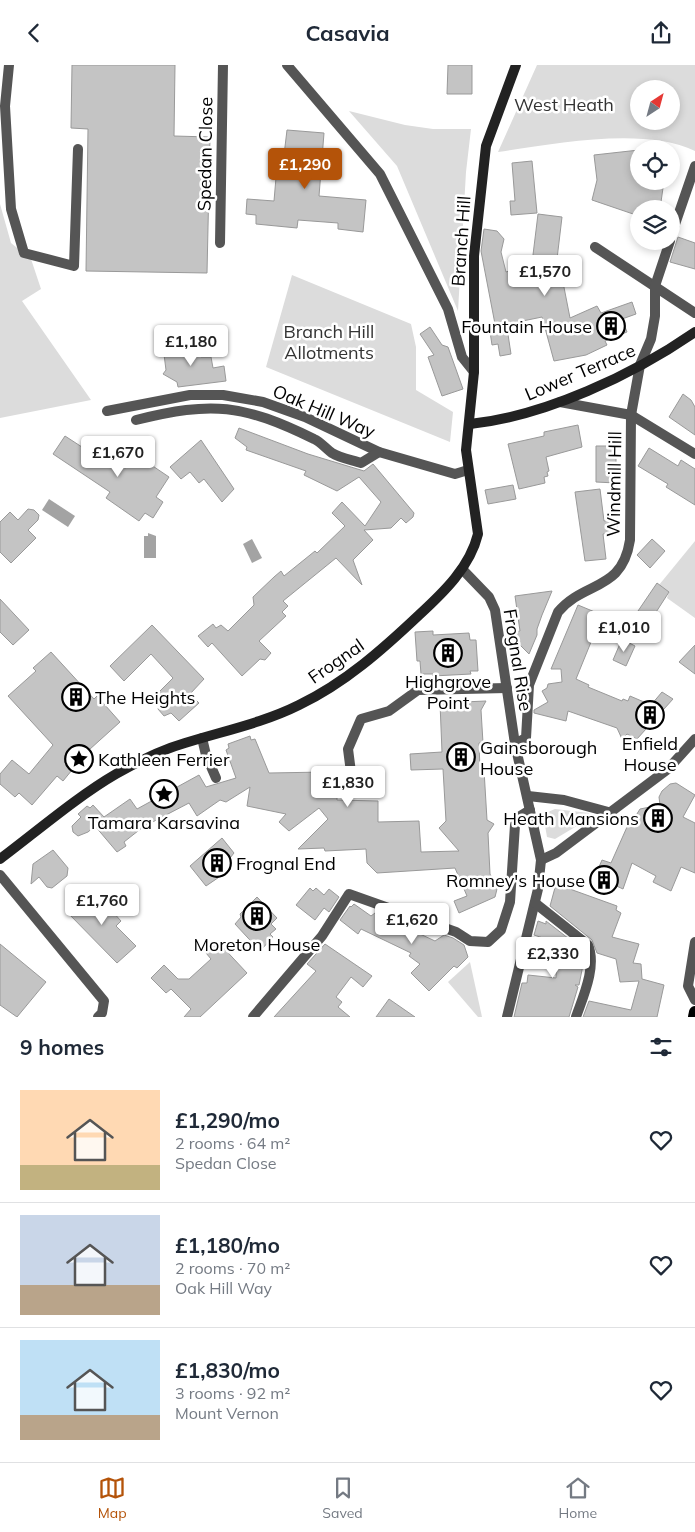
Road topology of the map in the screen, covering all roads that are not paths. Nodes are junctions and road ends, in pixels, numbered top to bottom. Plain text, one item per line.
1 (9, 65) edge
2 (222, 65) edge
3 (287, 65) edge
4 (516, 65) edge
5 (78, 149) dead end
6 (695, 166) edge
7 (680, 210) edge
8 (220, 243) dead end
9 (596, 247) dead end
10 (667, 250) edge
11 (655, 286) junction
12 (695, 313) edge
13 (695, 332) edge
14 (640, 365) junction
15 (474, 372) junction
16 (560, 401) junction
17 (107, 411) dead end
18 (631, 415) junction
19 (136, 420) dead end
20 (470, 424) junction
21 (379, 452) junction
22 (695, 454) edge
23 (468, 470) junction
24 (462, 569) junction
25 (507, 688) junction
26 (202, 738) junction
27 (695, 739) edge
28 (515, 744) junction
29 (216, 779) dead end
30 (352, 780) dead end
31 (528, 796) junction
32 (530, 810) junction
33 (612, 813) junction
34 (0, 859) edge
35 (541, 860) junction
36 (0, 875) edge
37 (535, 903) junction
38 (695, 942) edge
39 (695, 1000) edge
40 (695, 1012) edge
41 (98, 1017) edge
42 (253, 1017) edge
43 (507, 1017) edge
44 (576, 1017) edge
45 (694, 1017) edge

1 - 5 street
2 - 8 street, Spedan Close
3 - 15 street
4 - 15 street, Branch Hill
6 - 7 street
9 - 11 street
10 - 11 street, Windmill Hill
11 - 12 street
11 - 14 street, Windmill Hill
13 - 14 street, Lower Terrace
14 - 16 street, Lower Terrace
14 - 18 street, Windmill Hill
15 - 20 street, Branch Hill
16 - 18 street
16 - 20 street, Lower Terrace
17 - 21 street, Oak Hill Way
18 - 22 street
18 - 28 street, Windmill Hill
19 - 21 street, Oak Hill Way
20 - 23 street
21 - 23 street, Oak Hill Way
23 - 24 street
24 - 25 street, Frognal Rise
24 - 26 street, Frognal
25 - 28 street, Frognal Rise
25 - 30 street
26 - 29 street
26 - 34 street, Frognal
27 - 33 street
28 - 31 street, Frognal Rise
31 - 32 street, Frognal Rise
31 - 33 street
32 - 35 street, Frognal Rise
32 - 42 street
33 - 35 street
35 - 37 street
36 - 41 street
37 - 43 street
37 - 44 street
38 - 39 street
40 - 45 main road

